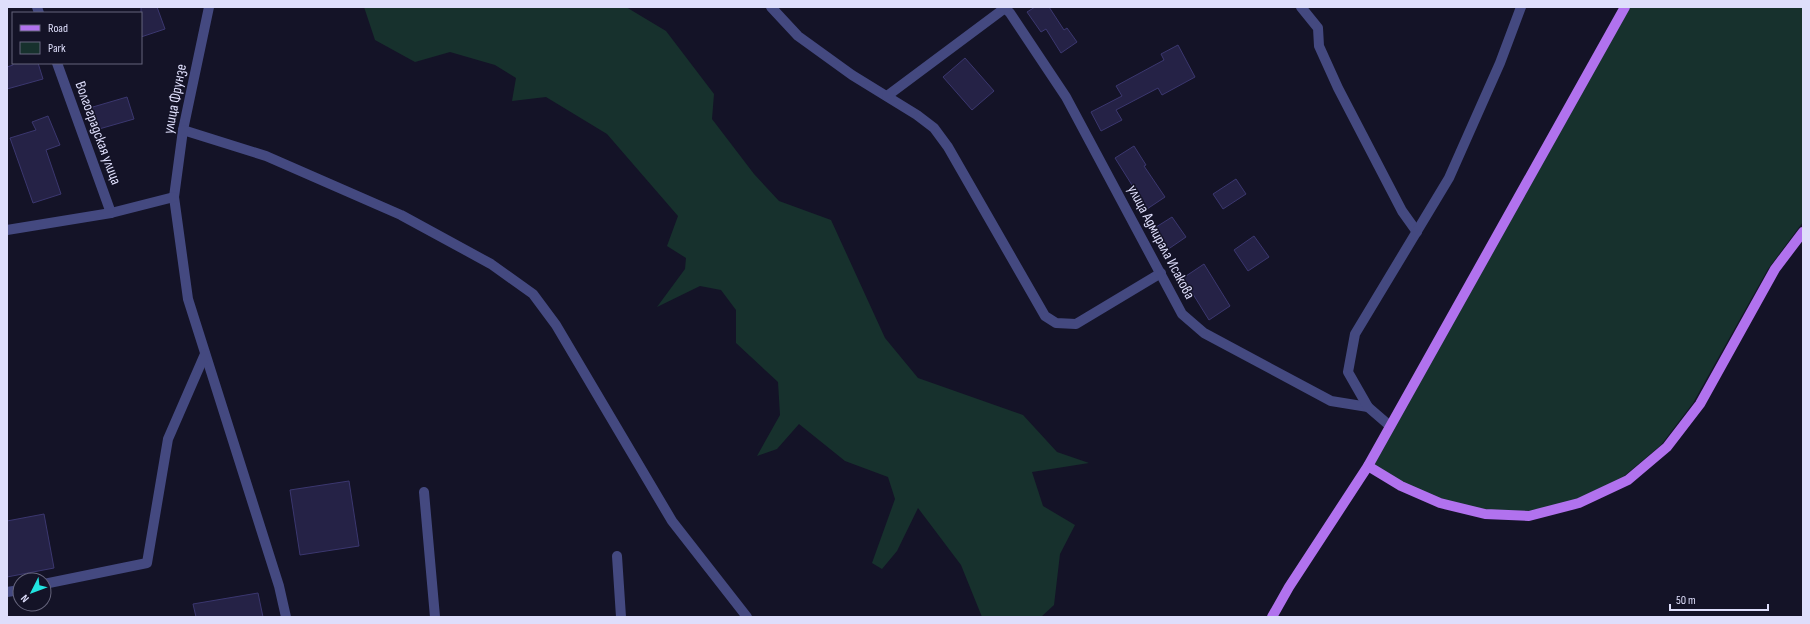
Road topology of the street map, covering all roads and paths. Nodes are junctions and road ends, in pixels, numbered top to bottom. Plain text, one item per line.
1 (209, 7) edge
2 (771, 7) edge
3 (1301, 7) edge
4 (1522, 7) edge
5 (1625, 7) edge
6 (1009, 9) edge
7 (57, 64) edge
8 (887, 96) junction
9 (183, 130) junction
10 (174, 197) junction
11 (111, 213) junction
12 (7, 230) edge
13 (1417, 232) junction
14 (1803, 232) edge
15 (1161, 273) junction
16 (205, 354) junction
17 (1368, 407) junction
18 (1390, 426) junction
19 (1368, 466) junction
20 (424, 492) dead end
21 (617, 556) dead end
22 (52, 582) edge
23 (286, 617) edge
24 (435, 617) edge
25 (621, 617) edge
26 (747, 617) edge
27 (1272, 617) edge

1 - 9 street, улица Фрунзе
2 - 8 street
3 - 13 street
4 - 13 street
5 - 18 main road
6 - 8 street
6 - 15 street, улица Адмирала Исакова
7 - 11 street, Волгоградская улица
8 - 15 street
9 - 10 street, улица Фрунзе
9 - 26 street
10 - 11 street
10 - 16 street, улица Фрунзе
11 - 12 street
13 - 17 street
14 - 19 main road
15 - 17 street, улица Адмирала Исакова
16 - 22 street
16 - 23 street, улица Фрунзе
17 - 18 street
18 - 19 main road
19 - 27 main road
20 - 24 street
21 - 25 street

